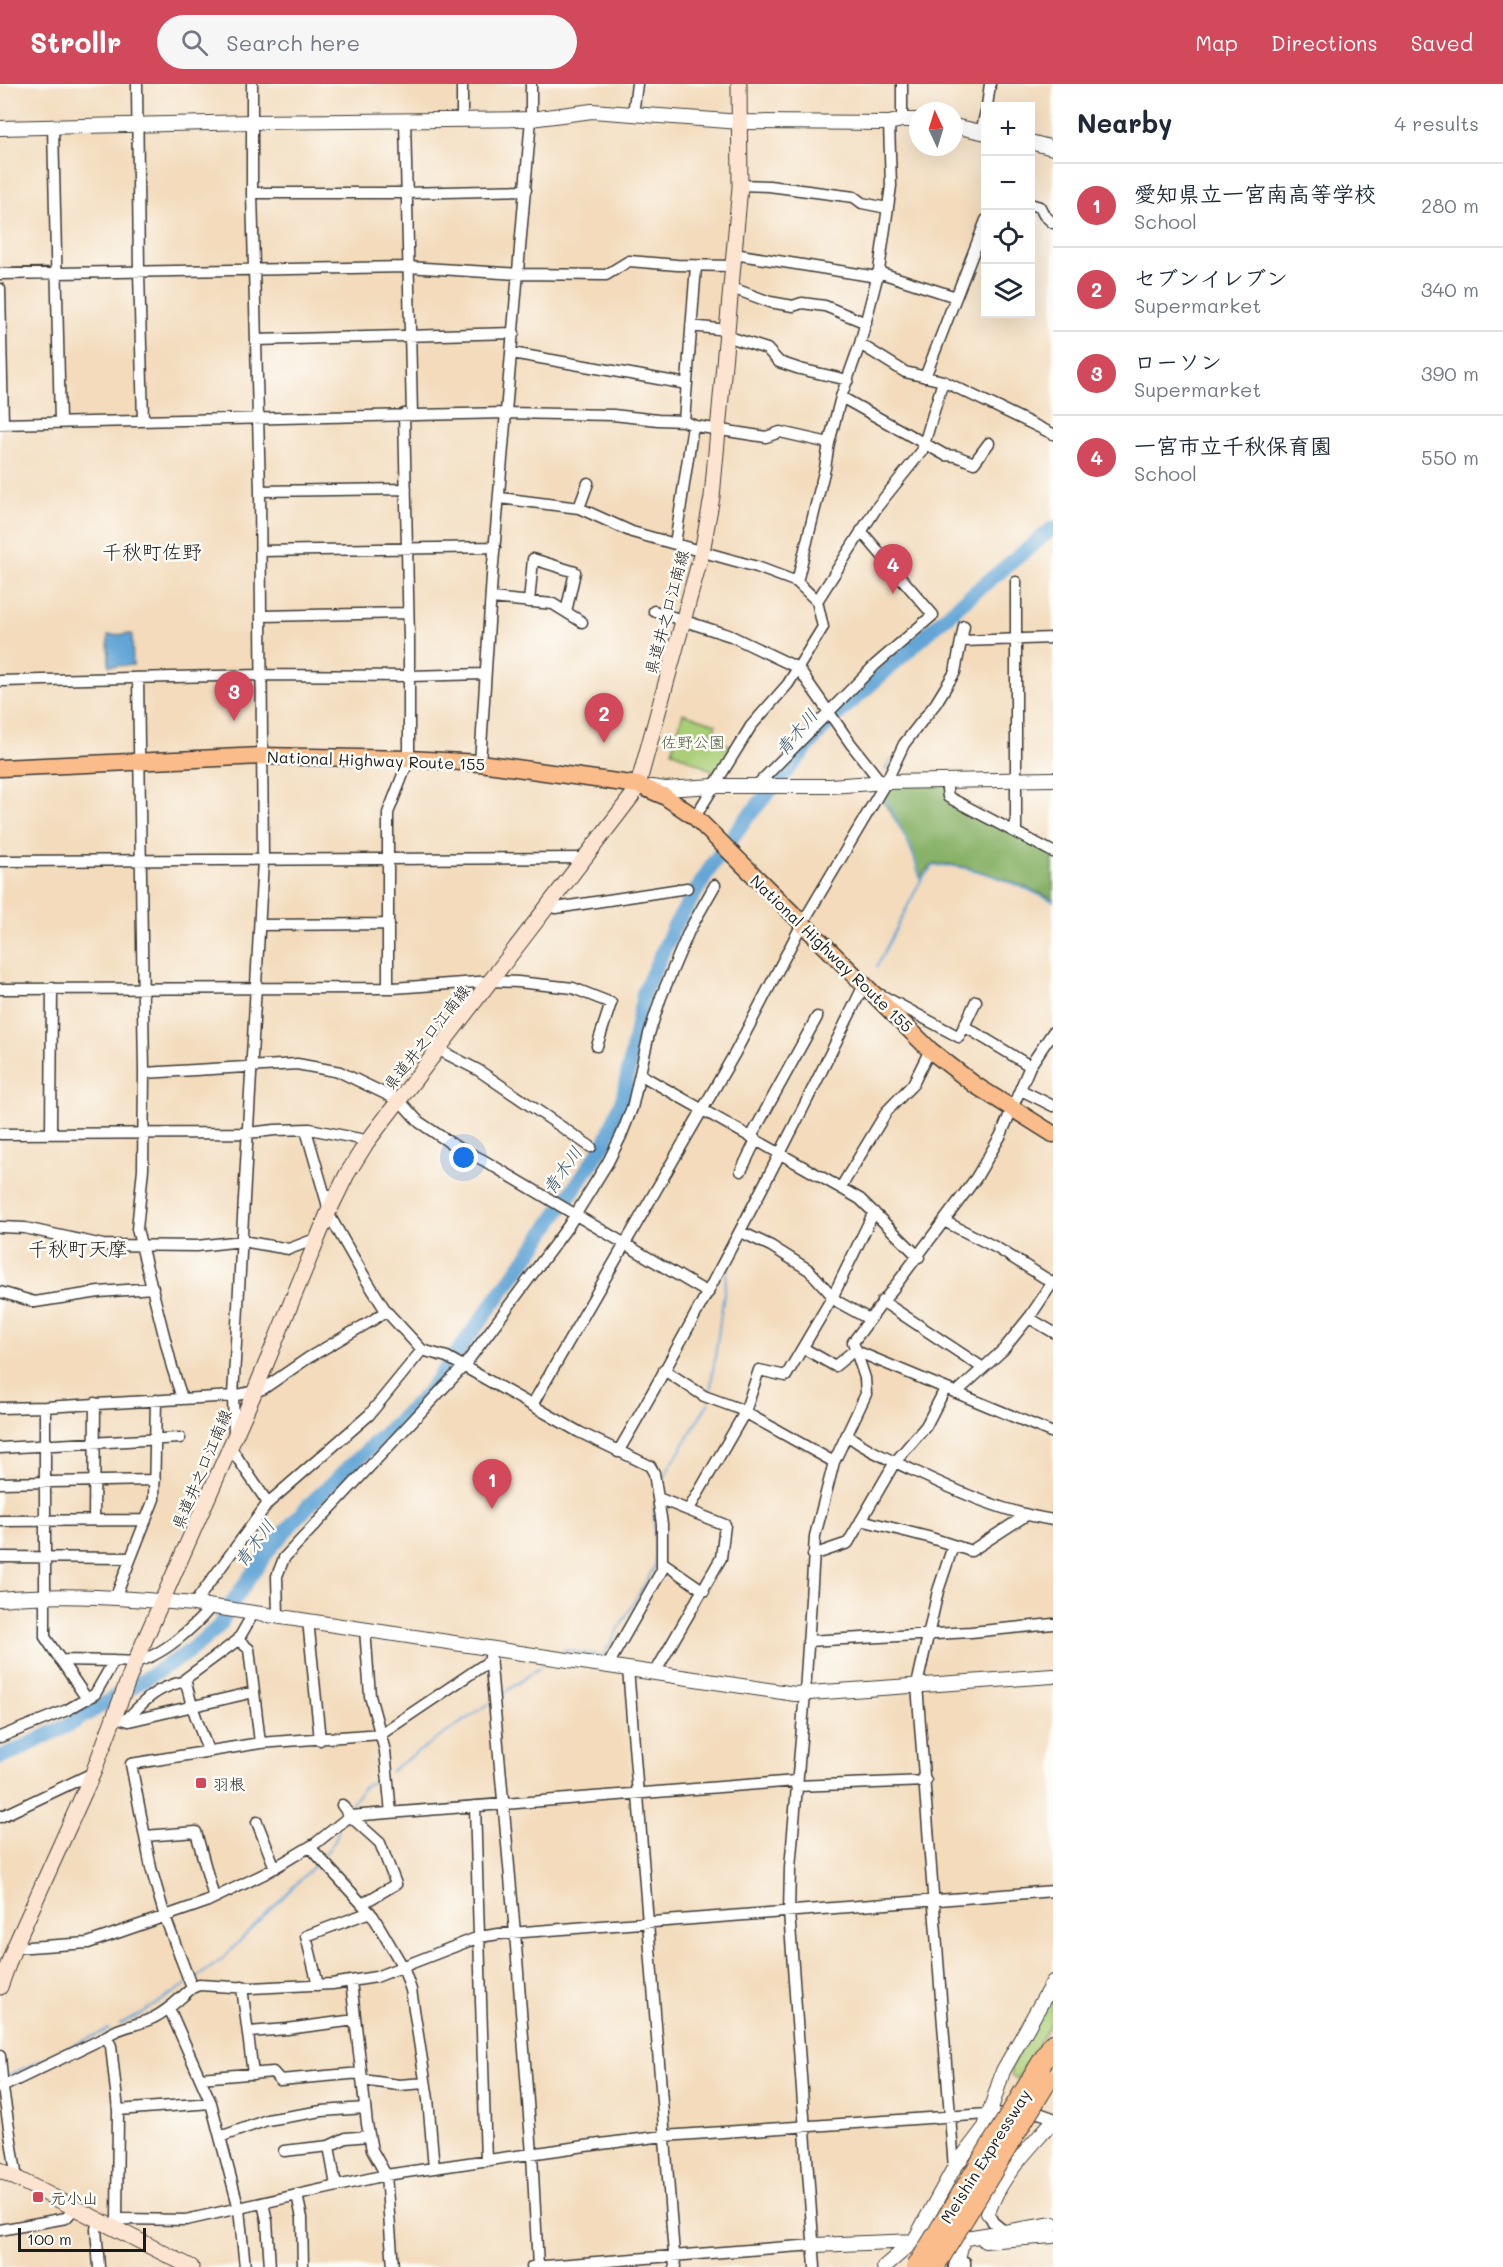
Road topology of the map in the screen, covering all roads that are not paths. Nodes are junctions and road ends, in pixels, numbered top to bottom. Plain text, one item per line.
1 (137, 84) edge
2 (252, 84) edge
3 (462, 84) edge
4 (531, 84) edge
5 (637, 84) edge
6 (739, 84) edge
7 (902, 84) edge
8 (990, 84) edge
9 (987, 102) edge
10 (633, 114) junction
11 (462, 119) junction
12 (531, 119) junction
13 (405, 120) junction
14 (909, 121) edge
15 (252, 122) junction
16 (741, 122) junction
17 (896, 122) junction
18 (137, 124) junction
19 (53, 127) junction
20 (0, 128) edge
21 (963, 128) edge
22 (981, 132) edge
23 (1035, 143) edge
24 (1053, 148) edge
25 (740, 185) junction
26 (526, 190) junction
27 (252, 193) junction
28 (405, 193) junction
29 (1035, 206) edge
30 (887, 208) junction
31 (1053, 223) edge
32 (981, 233) edge
33 (734, 260) junction
34 (696, 266) junction
35 (408, 267) junction
36 (255, 270) junction
37 (139, 272) junction
38 (0, 274) edge
39 (56, 274) junction
40 (519, 274) junction
41 (878, 275) junction
42 (732, 288) junction
43 (0, 289) edge
44 (956, 297) junction
45 (866, 323) junction
46 (691, 326) junction
47 (514, 333) junction
48 (726, 333) junction
49 (409, 336) junction
50 (256, 340) junction
51 (860, 344) junction
52 (512, 353) junction
53 (925, 377) junction
54 (848, 380) junction
55 (944, 381) junction
56 (687, 384) junction
57 (841, 397) junction
58 (507, 413) junction
59 (408, 414) junction
60 (257, 418) junction
61 (143, 421) junction
62 (60, 422) junction
63 (688, 423) junction
64 (2, 424) edge
65 (719, 430) junction
66 (1053, 434) edge
67 (924, 442) junction
68 (829, 443) junction
69 (989, 443) dead end
70 (588, 483) dead end
71 (406, 489) junction
72 (260, 491) junction
73 (500, 498) junction
74 (579, 508) junction
75 (861, 531) junction
76 (675, 544) junction
77 (495, 548) junction
78 (407, 549) junction
79 (261, 551) junction
80 (702, 552) junction
81 (797, 582) junction
82 (1016, 582) dead end
83 (491, 598) junction
84 (818, 601) junction
85 (529, 602) junction
86 (654, 611) dead end
87 (566, 612) junction
88 (408, 613) junction
89 (262, 616) junction
90 (682, 620) junction
91 (582, 621) dead end
92 (964, 627) dead end
93 (1017, 639) junction
94 (1053, 639) edge
95 (962, 641) junction
96 (798, 668) junction
97 (485, 674) junction
98 (261, 675) junction
99 (409, 676) junction
100 (138, 678) junction
101 (0, 681) edge
102 (828, 711) junction
103 (262, 756) junction
104 (409, 759) junction
105 (139, 761) junction
106 (480, 763) junction
107 (0, 768) edge
108 (1053, 779) edge
109 (1017, 780) junction
110 (946, 781) junction
111 (884, 782) junction
112 (638, 785) junction
113 (714, 786) junction
114 (759, 786) junction
115 (695, 817) junction
116 (1016, 832) junction
117 (1053, 852) edge
118 (585, 858) junction
119 (388, 859) junction
120 (141, 860) junction
121 (263, 860) junction
122 (0, 861) edge
123 (715, 885) dead end
124 (687, 888) dead end
125 (549, 906) junction
126 (389, 924) junction
127 (802, 924) junction
128 (260, 925) junction
129 (492, 981) junction
130 (864, 985) junction
131 (256, 987) junction
132 (52, 988) junction
133 (142, 988) junction
134 (388, 988) junction
135 (0, 989) edge
136 (976, 1001) dead end
137 (817, 1017) dead end
138 (964, 1026) junction
139 (1053, 1032) edge
140 (597, 1046) dead end
141 (439, 1050) junction
142 (930, 1050) junction
143 (1030, 1066) junction
144 (250, 1068) junction
145 (144, 1074) junction
146 (641, 1075) junction
147 (1021, 1090) junction
148 (400, 1101) junction
149 (1053, 1106) edge
150 (1012, 1107) junction
151 (702, 1110) junction
152 (306, 1130) junction
153 (142, 1133) junction
154 (248, 1133) junction
155 (0, 1134) edge
156 (51, 1134) junction
157 (1053, 1134) edge
158 (754, 1139) junction
159 (367, 1142) junction
160 (591, 1147) dead end
161 (781, 1154) junction
162 (741, 1171) dead end
163 (841, 1187) junction
164 (874, 1212) junction
165 (328, 1213) junction
166 (575, 1216) junction
167 (944, 1221) junction
168 (0, 1227) edge
169 (741, 1232) junction
170 (318, 1238) junction
171 (243, 1241) junction
172 (626, 1245) junction
173 (140, 1246) junction
174 (919, 1257) junction
175 (1053, 1283) edge
176 (153, 1288) junction
177 (0, 1292) edge
178 (708, 1293) junction
179 (833, 1296) junction
180 (882, 1301) junction
181 (386, 1311) junction
182 (1029, 1318) junction
183 (869, 1319) junction
184 (1053, 1332) edge
185 (803, 1348) junction
186 (422, 1350) junction
187 (856, 1350) junction
188 (464, 1366) junction
189 (983, 1368) junction
190 (664, 1370) junction
191 (945, 1389) junction
192 (254, 1392) junction
193 (956, 1393) junction
194 (234, 1396) junction
195 (182, 1398) junction
196 (156, 1400) junction
197 (95, 1403) junction
198 (532, 1405) junction
199 (45, 1407) junction
200 (0, 1408) edge
201 (745, 1412) junction
202 (1053, 1433) edge
203 (847, 1435) junction
204 (180, 1438) dead end
205 (155, 1440) junction
206 (232, 1441) junction
207 (95, 1444) junction
208 (45, 1447) junction
209 (0, 1448) edge
210 (618, 1452) junction
211 (834, 1462) junction
212 (895, 1462) junction
213 (94, 1480) junction
214 (155, 1480) junction
215 (46, 1481) junction
216 (0, 1483) edge
217 (658, 1498) junction
218 (268, 1503) junction
219 (688, 1509) junction
220 (1025, 1515) junction
221 (46, 1520) junction
222 (94, 1520) junction
223 (146, 1520) junction
224 (861, 1520) junction
225 (1053, 1520) edge
226 (0, 1521) edge
227 (953, 1546) junction
228 (813, 1555) junction
229 (0, 1557) edge
230 (46, 1557) junction
231 (131, 1558) junction
232 (662, 1562) junction
233 (704, 1591) junction
234 (45, 1595) junction
235 (116, 1596) junction
236 (0, 1599) edge
237 (163, 1601) junction
238 (194, 1604) junction
239 (212, 1606) junction
240 (254, 1612) junction
241 (278, 1616) junction
242 (308, 1620) junction
243 (1053, 1624) edge
244 (365, 1629) junction
245 (928, 1634) junction
246 (238, 1640) junction
247 (807, 1641) junction
248 (490, 1655) junction
249 (60, 1660) junction
250 (114, 1661) junction
251 (135, 1662) junction
252 (608, 1665) junction
253 (628, 1668) junction
254 (656, 1671) junction
255 (1053, 1676) edge
256 (185, 1682) junction
257 (77, 1683) junction
258 (102, 1685) junction
259 (917, 1685) junction
260 (254, 1692) junction
261 (805, 1693) junction
262 (87, 1700) junction
263 (192, 1706) junction
264 (121, 1718) junction
265 (381, 1734) junction
266 (0, 1737) edge
267 (320, 1740) junction
268 (260, 1743) junction
269 (208, 1751) junction
270 (93, 1773) junction
271 (926, 1781) junction
272 (796, 1783) junction
273 (638, 1794) junction
274 (504, 1804) junction
275 (342, 1805) dead end
276 (475, 1806) junction
277 (391, 1813) junction
278 (350, 1816) junction
279 (0, 1817) edge
280 (257, 1822) dead end
281 (145, 1836) junction
282 (310, 1847) junction
283 (275, 1868) junction
284 (1053, 1891) edge
285 (214, 1898) junction
286 (933, 1900) junction
287 (366, 1908) junction
288 (789, 1912) junction
289 (165, 1917) junction
290 (648, 1923) junction
291 (515, 1933) junction
292 (479, 1937) junction
293 (9, 1953) edge
294 (403, 1967) junction
295 (351, 1981) junction
296 (1053, 1982) edge
297 (1, 1983) edge
298 (318, 1985) junction
299 (242, 1987) junction
300 (192, 1988) junction
301 (169, 2008) junction
302 (355, 2020) junction
303 (249, 2032) junction
304 (106, 2036) junction
305 (1053, 2044) edge
306 (0, 2056) edge
307 (253, 2074) junction
308 (1044, 2076) edge
309 (362, 2077) junction
310 (200, 2079) junction
311 (425, 2083) junction
312 (1, 2088) edge
313 (211, 2103) junction
314 (365, 2108) junction
315 (118, 2110) junction
316 (988, 2114) junction
317 (951, 2116) junction
318 (1053, 2120) edge
319 (804, 2126) junction
320 (369, 2136) junction
321 (664, 2136) junction
322 (220, 2137) junction
323 (329, 2146) junction
324 (284, 2151) dead end
325 (532, 2154) junction
326 (486, 2160) junction
327 (434, 2168) junction
328 (954, 2168) junction
329 (0, 2170) edge
330 (386, 2175) junction
331 (17, 2179) junction
332 (336, 2186) junction
333 (297, 2195) junction
334 (263, 2203) junction
335 (74, 2209) junction
336 (239, 2209) junction
337 (988, 2213) junction
338 (109, 2223) junction
339 (1053, 2224) edge
340 (0, 2229) edge
341 (1004, 2231) junction
342 (1053, 2236) edge
343 (969, 2237) junction
344 (914, 2241) junction
345 (814, 2245) junction
346 (674, 2255) junction
347 (960, 2264) edge
348 (99, 2267) edge
349 (191, 2267) edge
350 (245, 2267) edge
351 (270, 2267) edge
352 (303, 2267) edge
353 (393, 2267) edge
354 (531, 2267) edge
355 (538, 2267) edge
356 (675, 2267) edge
357 (815, 2267) edge
358 (884, 2267) edge
359 (917, 2267) edge
360 (934, 2267) edge

1 - 18 street
2 - 15 street
3 - 11 street
4 - 12 street
5 - 10 street
6 - 16 main road, 県道井之口江南線
7 - 17 street
8 - 9 street
10 - 12 street
10 - 16 street
11 - 12 street
11 - 13 street
12 - 26 street
13 - 15 street
13 - 28 street
14 - 17 street
15 - 18 street
15 - 27 street
16 - 17 street
16 - 25 main road, 県道井之口江南線
17 - 30 street
18 - 19 street
18 - 37 street
19 - 20 street
19 - 39 street
21 - 22 street
23 - 24 street
25 - 30 street
25 - 33 main road, 県道井之口江南線
26 - 28 street
26 - 40 street
27 - 28 street
27 - 36 street
28 - 35 street
29 - 31 street
30 - 41 street
32 - 44 street
33 - 34 street
33 - 41 street
33 - 42 main road, 県道井之口江南線
34 - 40 street
34 - 46 street
35 - 36 street
35 - 40 street
35 - 49 street
36 - 37 street
36 - 50 street
37 - 39 street
37 - 61 street
38 - 39 street
39 - 62 street
40 - 47 street
41 - 44 street
41 - 45 street
42 - 45 street
42 - 48 main road, 県道井之口江南線
43 - 64 street
44 - 53 street
45 - 51 street
46 - 48 street
46 - 56 street
47 - 49 street
47 - 52 street
48 - 54 street
48 - 65 main road, 県道井之口江南線
49 - 50 street
49 - 59 street
50 - 60 street
51 - 53 street
51 - 54 street
52 - 56 street
52 - 58 street
53 - 55 street
54 - 57 street
55 - 66 street
55 - 67 street
56 - 63 street
57 - 67 street
57 - 68 street
58 - 59 street
58 - 63 street
58 - 73 street
59 - 60 street
59 - 71 street
60 - 61 street
60 - 72 street
61 - 62 street
62 - 64 street
63 - 65 street
63 - 76 street
65 - 68 street
65 - 80 main road, 県道井之口江南線
67 - 69 street
67 - 75 street
68 - 81 street
70 - 74 street
71 - 72 street
71 - 78 street
72 - 79 street
73 - 74 street
73 - 77 street
74 - 76 street
75 - 84 street
75 - 102 street
76 - 80 street
77 - 78 street
77 - 83 street
78 - 79 street
78 - 88 street
79 - 89 street
80 - 81 street
80 - 90 main road, 県道井之口江南線
81 - 84 street
82 - 93 street
83 - 85 street
83 - 97 street
84 - 96 street
85 - 87 street
85 - 87 street
86 - 90 street
87 - 91 street
88 - 89 street
88 - 99 street
89 - 98 street
90 - 96 street
90 - 112 main road, 県道井之口江南線
92 - 95 street
93 - 94 street
93 - 95 street
93 - 109 street
95 - 111 street
96 - 102 street
96 - 113 street
97 - 99 street
97 - 106 street
98 - 99 street
98 - 100 street
98 - 103 street
99 - 104 street
100 - 101 street
100 - 105 street
102 - 111 street
102 - 114 street
103 - 104 highway, National Highway Route 155
103 - 105 highway, National Highway Route 155
103 - 121 street
104 - 106 highway, National Highway Route 155
104 - 119 street
105 - 107 highway, National Highway Route 155
105 - 120 street
106 - 112 highway, National Highway Route 155
108 - 109 street
109 - 110 street
109 - 116 street
110 - 111 street
110 - 116 street
111 - 114 street
111 - 127 street
112 - 113 street
112 - 115 highway, National Highway Route 155
112 - 118 main road, 県道井之口江南線
113 - 114 street
113 - 115 street
115 - 127 highway, National Highway Route 155
116 - 117 street
118 - 119 street
118 - 125 main road, 県道井之口江南線
119 - 121 street
119 - 126 street
120 - 121 street
120 - 122 street
120 - 133 street
121 - 128 street
123 - 146 street
124 - 125 street
125 - 129 main road, 県道井之口江南線
126 - 128 street
126 - 134 street
127 - 130 highway, National Highway Route 155
127 - 151 street
128 - 131 street
129 - 134 street
129 - 140 street
129 - 141 main road, 県道井之口江南線
130 - 138 street
130 - 142 highway, National Highway Route 155
130 - 161 street
131 - 133 street
131 - 134 street
131 - 144 street
132 - 133 street
132 - 135 street
132 - 156 street
133 - 145 street
136 - 138 street
137 - 158 street
138 - 143 street
139 - 143 street
141 - 148 main road, 県道井之口江南線
141 - 160 street
142 - 150 highway, National Highway Route 155
142 - 163 street
143 - 147 street
144 - 145 street
144 - 148 street
144 - 154 street
145 - 153 street
146 - 151 street
146 - 166 street
147 - 149 street
147 - 150 street
148 - 159 main road, 県道井之口江南線
148 - 166 street
150 - 157 highway, National Highway Route 155
150 - 167 street
151 - 158 street
151 - 172 street
152 - 154 street
152 - 159 street
152 - 165 street
153 - 154 street
153 - 156 street
153 - 173 street
154 - 171 street
155 - 156 street
158 - 161 street
158 - 162 street
159 - 165 main road, 県道井之口江南線
161 - 163 street
161 - 169 street
163 - 164 street
164 - 174 street
164 - 179 street
165 - 170 main road, 県道井之口江南線
165 - 181 street
166 - 172 street
166 - 188 street
167 - 174 street
167 - 175 street
168 - 173 street
169 - 178 street
169 - 179 street
170 - 171 street
170 - 192 main road, 県道井之口江南線
171 - 173 street
171 - 194 street
172 - 178 street
172 - 198 street
173 - 176 street
174 - 180 street
175 - 182 street
176 - 177 street
176 - 195 street
178 - 190 street
179 - 183 street
179 - 185 street
180 - 183 street
180 - 189 street
181 - 186 street
181 - 192 street
182 - 184 street
182 - 189 street
183 - 187 street
185 - 187 street
185 - 201 street
186 - 188 street
186 - 218 street
187 - 191 street
187 - 203 street
188 - 198 street
188 - 241 street
189 - 193 street
190 - 201 street
190 - 210 street
191 - 193 street
191 - 212 street
192 - 194 street
192 - 206 main road, 県道井之口江南線
193 - 202 street
194 - 195 street
194 - 206 street
195 - 196 street
196 - 197 street
196 - 205 street
197 - 199 street
197 - 207 street
198 - 210 street
199 - 200 street
199 - 208 street
201 - 211 street
201 - 219 street
203 - 211 street
203 - 212 street
204 - 205 street
205 - 207 street
205 - 214 street
206 - 218 street
206 - 237 main road, 県道井之口江南線
207 - 208 street
207 - 213 street
208 - 209 street
208 - 215 street
210 - 217 street
211 - 228 street
212 - 220 street
212 - 224 street
213 - 214 street
213 - 215 street
213 - 222 street
214 - 223 street
215 - 216 street
215 - 221 street
217 - 219 street
217 - 232 street
218 - 238 street
219 - 233 street
220 - 225 street
220 - 227 street
221 - 222 street
221 - 226 street
221 - 230 street
222 - 223 street
223 - 231 street
224 - 227 street
224 - 228 street
227 - 245 street
228 - 247 street
229 - 230 street
230 - 231 street
230 - 234 street
231 - 235 street
232 - 233 street
232 - 252 street
233 - 254 street
234 - 235 street
234 - 236 street
234 - 249 street
235 - 237 street
237 - 238 street
237 - 251 main road, 県道井之口江南線
238 - 239 street
239 - 240 street
239 - 251 street
240 - 241 street
240 - 246 street
241 - 242 street
242 - 244 street
242 - 267 street
243 - 245 street
244 - 248 street
244 - 265 street
245 - 247 street
245 - 259 street
246 - 256 street
246 - 260 street
247 - 261 street
248 - 252 street
248 - 265 street
248 - 274 street
249 - 250 street
249 - 257 street
250 - 251 street
250 - 258 street
251 - 264 main road, 県道井之口江南線
252 - 253 street
253 - 254 street
253 - 273 street
254 - 261 street
255 - 259 street
256 - 263 street
256 - 264 street
257 - 258 street
257 - 262 street
258 - 262 street
259 - 261 street
259 - 271 street
260 - 263 street
260 - 268 street
261 - 272 street
262 - 266 street
263 - 264 street
263 - 269 street
264 - 270 main road, 県道井之口江南線
265 - 267 street
265 - 277 street
267 - 268 street
268 - 269 street
269 - 281 street
270 - 279 street
270 - 293 main road, 県道井之口江南線
271 - 272 street
271 - 286 street
272 - 273 street
272 - 288 street
273 - 274 street
273 - 290 street
274 - 276 street
274 - 291 street
275 - 278 street
276 - 277 street
276 - 292 street
277 - 278 street
278 - 282 street
278 - 287 street
280 - 283 street
281 - 285 street
281 - 289 street
282 - 283 street
282 - 287 street
283 - 285 street
284 - 286 street
285 - 289 street
286 - 288 street
286 - 317 street
287 - 294 street
287 - 298 street
288 - 290 street
288 - 319 street
289 - 293 street
289 - 300 street
290 - 291 street
290 - 321 street
291 - 292 street
291 - 325 street
292 - 294 street
292 - 326 street
293 - 297 main road, 県道井之口江南線
294 - 295 street
294 - 311 street
295 - 298 street
295 - 302 street
296 - 316 street
298 - 299 street
299 - 300 street
299 - 303 street
300 - 301 street
301 - 304 street
301 - 310 street
302 - 303 street
302 - 309 street
303 - 307 street
304 - 312 street
304 - 315 street
305 - 308 highway, Meishin Expressway
306 - 312 street
307 - 309 street
307 - 310 street
308 - 359 highway, Meishin Expressway, bridge
308 - 360 highway, Meishin Expressway, bridge
309 - 311 street
309 - 314 street
310 - 313 street
311 - 327 street
312 - 331 street
313 - 315 street
313 - 322 street
314 - 320 street
314 - 322 street
315 - 338 street
316 - 317 street
316 - 318 street
316 - 328 street
317 - 319 street
317 - 328 street
318 - 337 street
319 - 321 street
319 - 345 street
320 - 323 street
320 - 330 street
321 - 325 street
321 - 346 street
322 - 336 street
323 - 324 street
323 - 332 street
325 - 326 street
325 - 355 street
326 - 327 street
327 - 330 street
328 - 344 street
329 - 331 main road
330 - 332 street
330 - 353 street
331 - 335 main road
332 - 333 street
333 - 334 street
333 - 352 street
334 - 336 street
334 - 351 street
335 - 338 main road
335 - 340 street
336 - 338 street
336 - 350 street
337 - 341 street
337 - 343 street
338 - 348 street
338 - 349 main road
339 - 341 street
341 - 343 street
342 - 343 street
343 - 344 street
343 - 347 street
344 - 345 street
344 - 358 street
345 - 346 street
345 - 357 street
346 - 355 street
346 - 356 street
354 - 355 street

